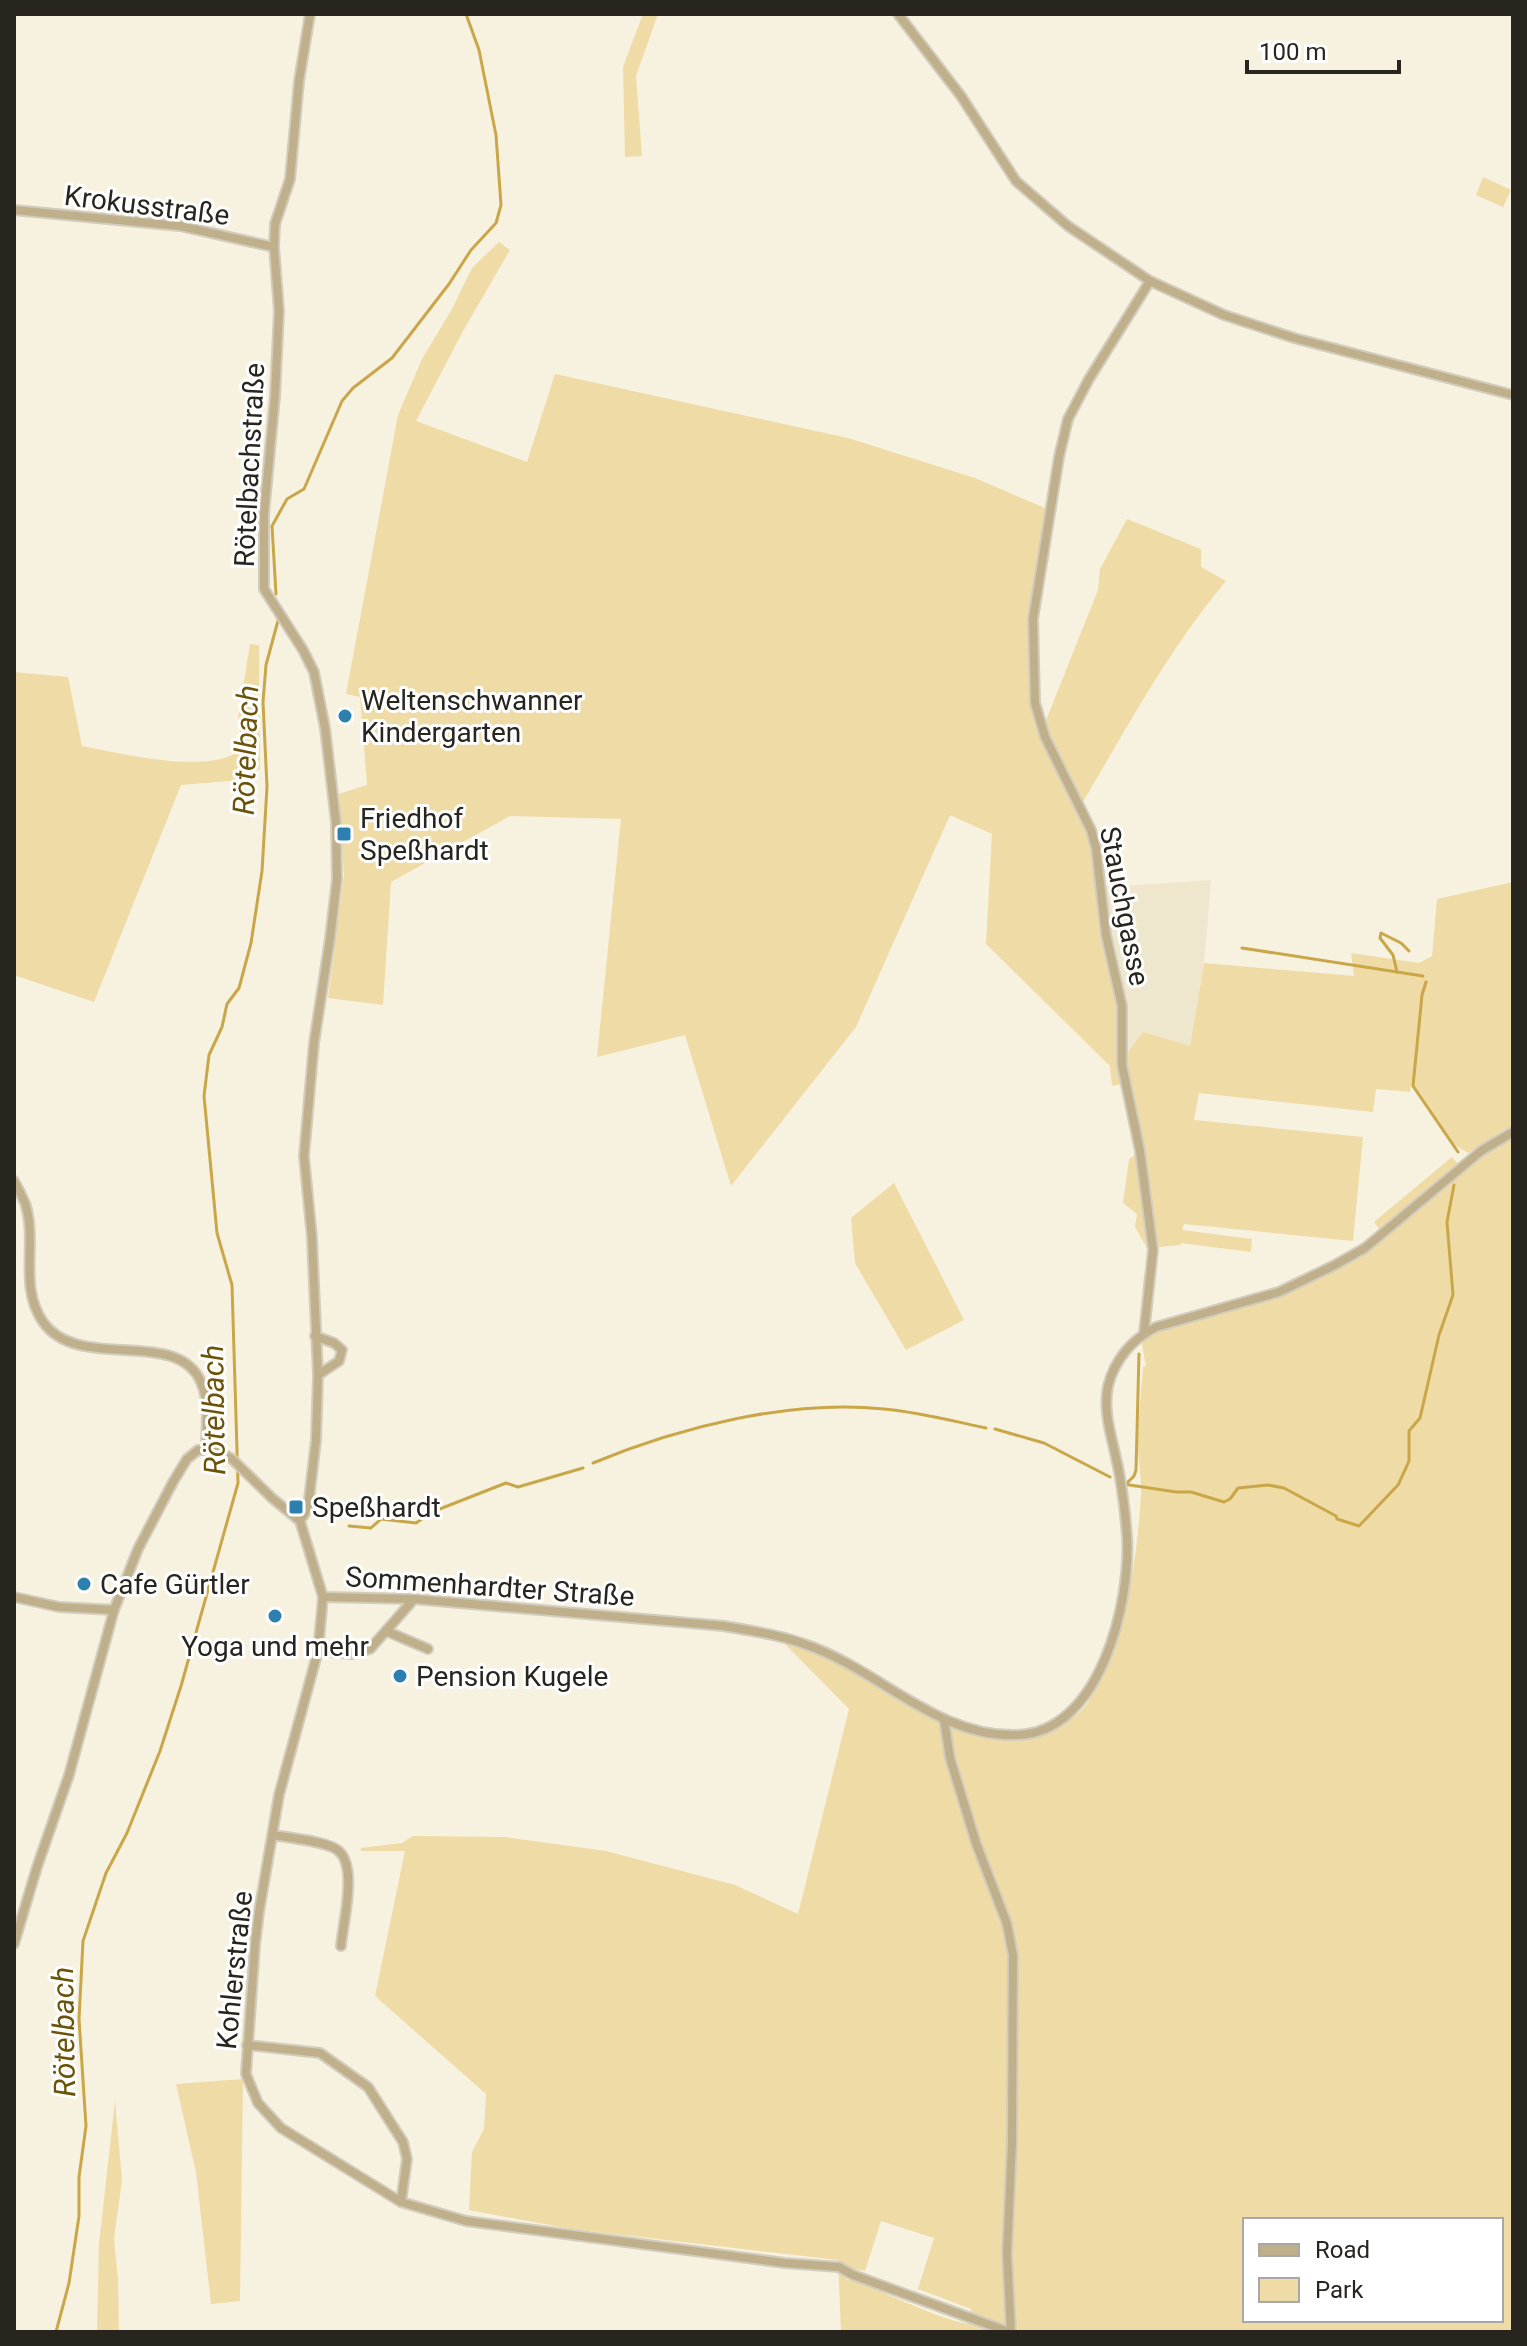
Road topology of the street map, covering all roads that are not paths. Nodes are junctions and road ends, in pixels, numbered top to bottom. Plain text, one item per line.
1 (310, 14) edge
2 (898, 14) edge
3 (14, 210) edge
4 (274, 247) junction
5 (1150, 281) junction
6 (1513, 395) edge
7 (1513, 1132) edge
8 (14, 1181) edge
9 (1144, 1333) junction
10 (315, 1336) junction
11 (318, 1375) junction
12 (206, 1449) junction
13 (300, 1521) junction
14 (14, 1597) edge
15 (323, 1597) junction
16 (414, 1599) junction
17 (114, 1610) junction
18 (386, 1631) junction
19 (428, 1649) dead end
20 (318, 1651) junction
21 (944, 1719) junction
22 (274, 1835) junction
23 (14, 1944) edge
24 (341, 1946) dead end
25 (247, 2045) junction
26 (401, 2202) junction
27 (1010, 2332) edge

1 - 4 street, Rötelbachstraße
2 - 5 street
3 - 4 street, Krokusstraße
4 - 10 street, Rötelbachstraße
5 - 6 street
5 - 9 street, Stauchgasse
7 - 9 street
8 - 12 street
9 - 21 street, Sommenhardter Straße
10 - 11 street, Rötelbachstraße
10 - 11 street
11 - 13 street, Rötelbachstraße
12 - 13 street
12 - 17 street
13 - 15 street, Sommenhardter Straße
14 - 17 street
15 - 16 street, Sommenhardter Straße
15 - 20 street, Kohlerstraße
16 - 18 street
16 - 21 street, Sommenhardter Straße
17 - 23 street
18 - 19 street
18 - 20 street
20 - 22 street, Kohlerstraße
21 - 27 street
22 - 24 street
22 - 25 street, Kohlerstraße
25 - 26 street, Kohlerstraße
25 - 26 street
26 - 27 street, Kohlerstraße

